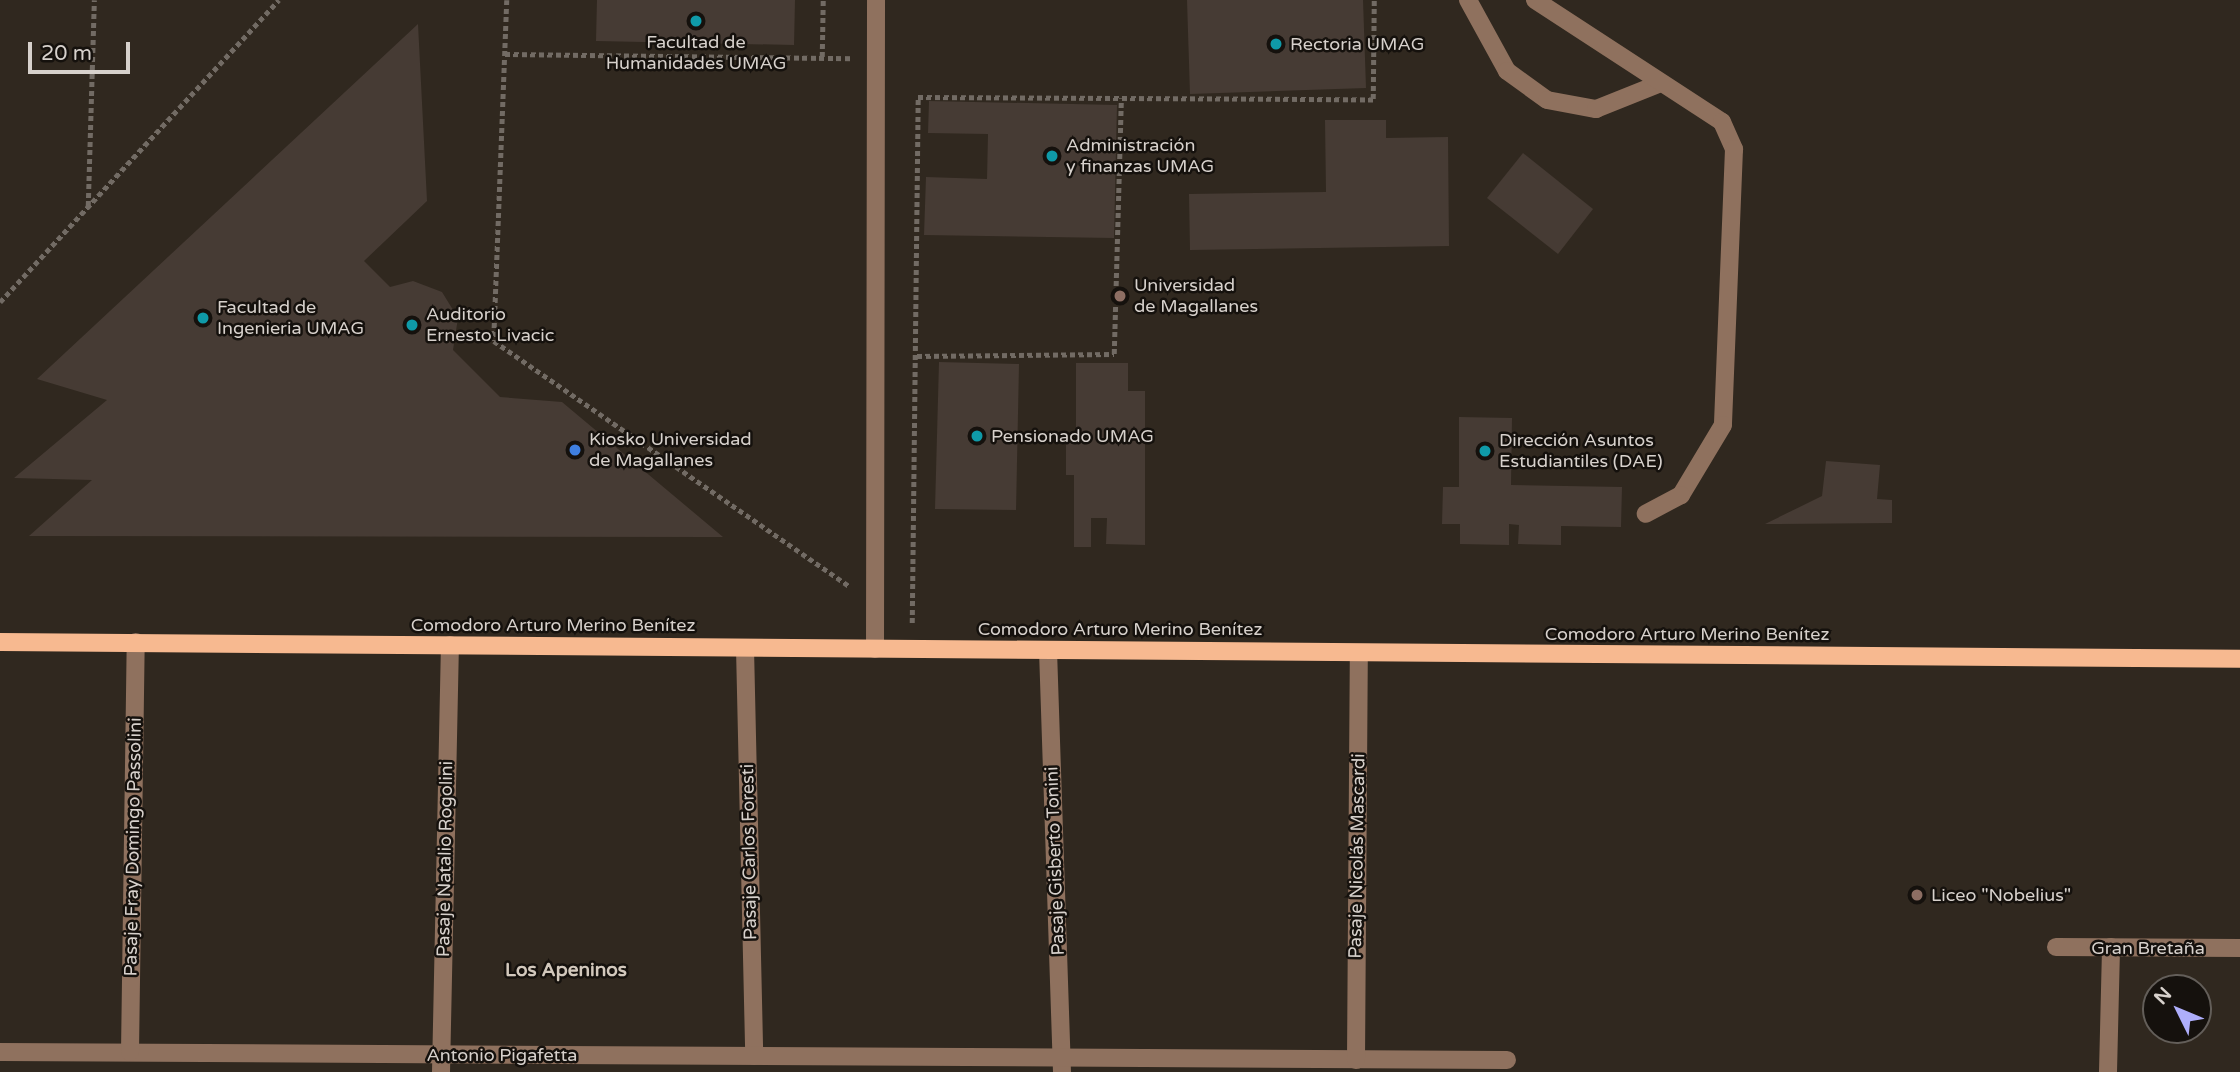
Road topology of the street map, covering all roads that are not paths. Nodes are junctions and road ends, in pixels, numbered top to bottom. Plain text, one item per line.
1 (876, 0) edge
2 (1468, 0) edge
3 (1535, 0) edge
4 (1661, 83) junction
5 (1646, 514) dead end
6 (0, 642) edge
7 (136, 642) junction
8 (450, 645) junction
9 (745, 648) junction
10 (875, 649) junction
11 (1048, 650) junction
12 (1359, 653) junction
13 (2240, 659) edge
14 (2056, 947) dead end
15 (2111, 947) junction
16 (2240, 948) edge
17 (0, 1052) edge
18 (130, 1052) junction
19 (754, 1056) junction
20 (1356, 1060) junction
21 (1507, 1060) dead end
22 (441, 1063) edge
23 (1062, 1065) edge
24 (2108, 1072) edge

1 - 10 street
2 - 4 street
3 - 4 street
4 - 5 street
6 - 7 main road, Comodoro Arturo Merino Benítez
7 - 8 main road, Comodoro Arturo Merino Benítez
7 - 18 street, Pasaje Fray Domingo Passolini
8 - 9 main road, Comodoro Arturo Merino Benítez
8 - 22 street, Pasaje Natalio Rogolini
9 - 10 main road, Comodoro Arturo Merino Benítez
9 - 19 street, Pasaje Carlos Foresti
10 - 11 main road, Comodoro Arturo Merino Benítez
11 - 12 main road, Comodoro Arturo Merino Benítez
11 - 23 street, Pasaje Gisberto Tonini
12 - 13 main road, Comodoro Arturo Merino Benítez
12 - 20 street, Pasaje Nicolás Mascardi
14 - 15 street, Gran Bretaña
15 - 16 street, Gran Bretaña
15 - 24 street
17 - 18 street, Antonio Pigafetta
18 - 22 street, Antonio Pigafetta
19 - 22 street, Antonio Pigafetta
19 - 23 street, Antonio Pigafetta
20 - 21 street, Antonio Pigafetta
20 - 23 street, Antonio Pigafetta

